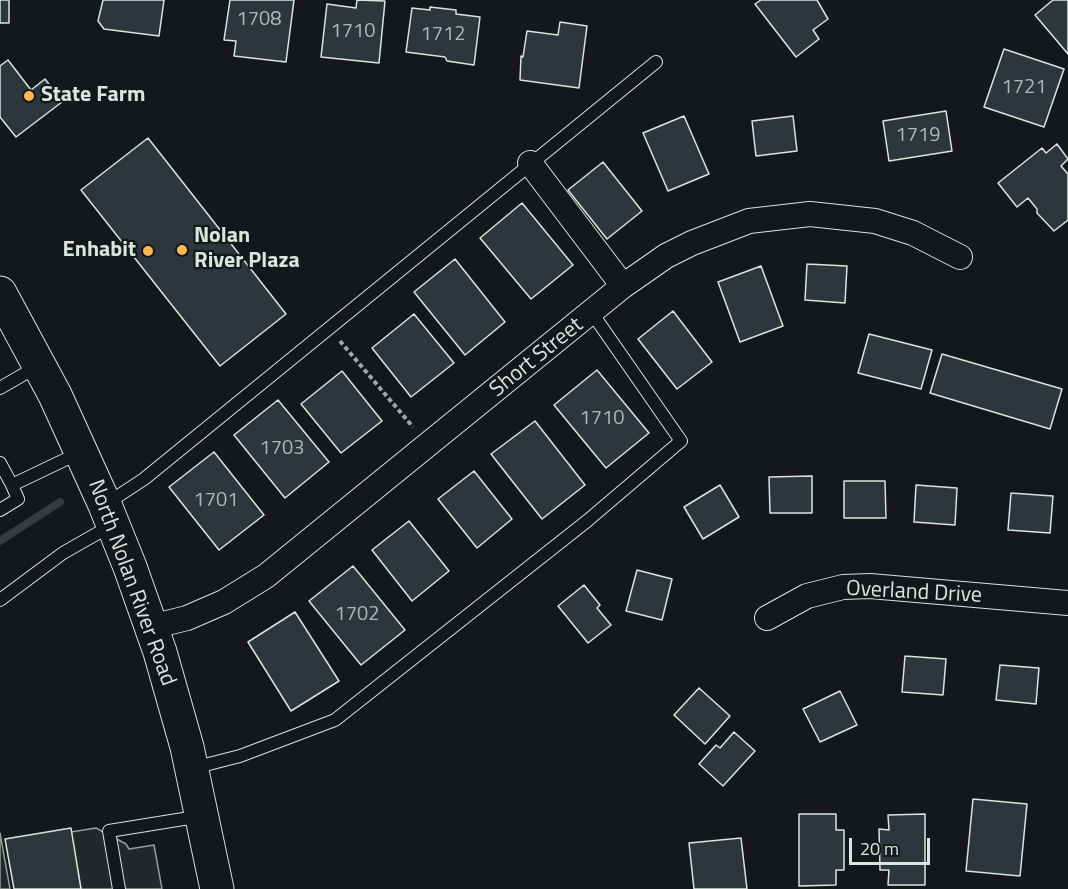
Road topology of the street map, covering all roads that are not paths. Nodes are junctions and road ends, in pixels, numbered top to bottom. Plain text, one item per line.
1 (656, 62) dead end
2 (530, 163) junction
3 (960, 256) dead end
4 (623, 286) junction
5 (0, 293) edge
6 (592, 313) junction
7 (39, 365) junction
8 (0, 388) edge
9 (82, 451) junction
10 (0, 463) edge
11 (12, 485) junction
12 (0, 510) edge
13 (109, 514) junction
14 (0, 600) edge
15 (1068, 603) edge
16 (767, 618) dead end
17 (152, 627) junction
18 (193, 768) junction
19 (203, 816) junction
20 (118, 889) edge
21 (217, 889) edge

1 - 2 lane
2 - 4 street
2 - 13 lane
3 - 4 street, Short Street
4 - 6 street, Short Street
5 - 7 main road, North Nolan River Road
6 - 17 street, Short Street
6 - 18 lane
7 - 8 lane
7 - 9 main road, North Nolan River Road
9 - 11 lane
9 - 13 main road, North Nolan River Road
10 - 11 lane
11 - 12 lane
13 - 14 lane
13 - 17 main road, North Nolan River Road
15 - 16 street, Overland Drive
17 - 18 main road, North Nolan River Road
18 - 19 main road, North Nolan River Road
19 - 20 lane
19 - 21 main road, North Nolan River Road

